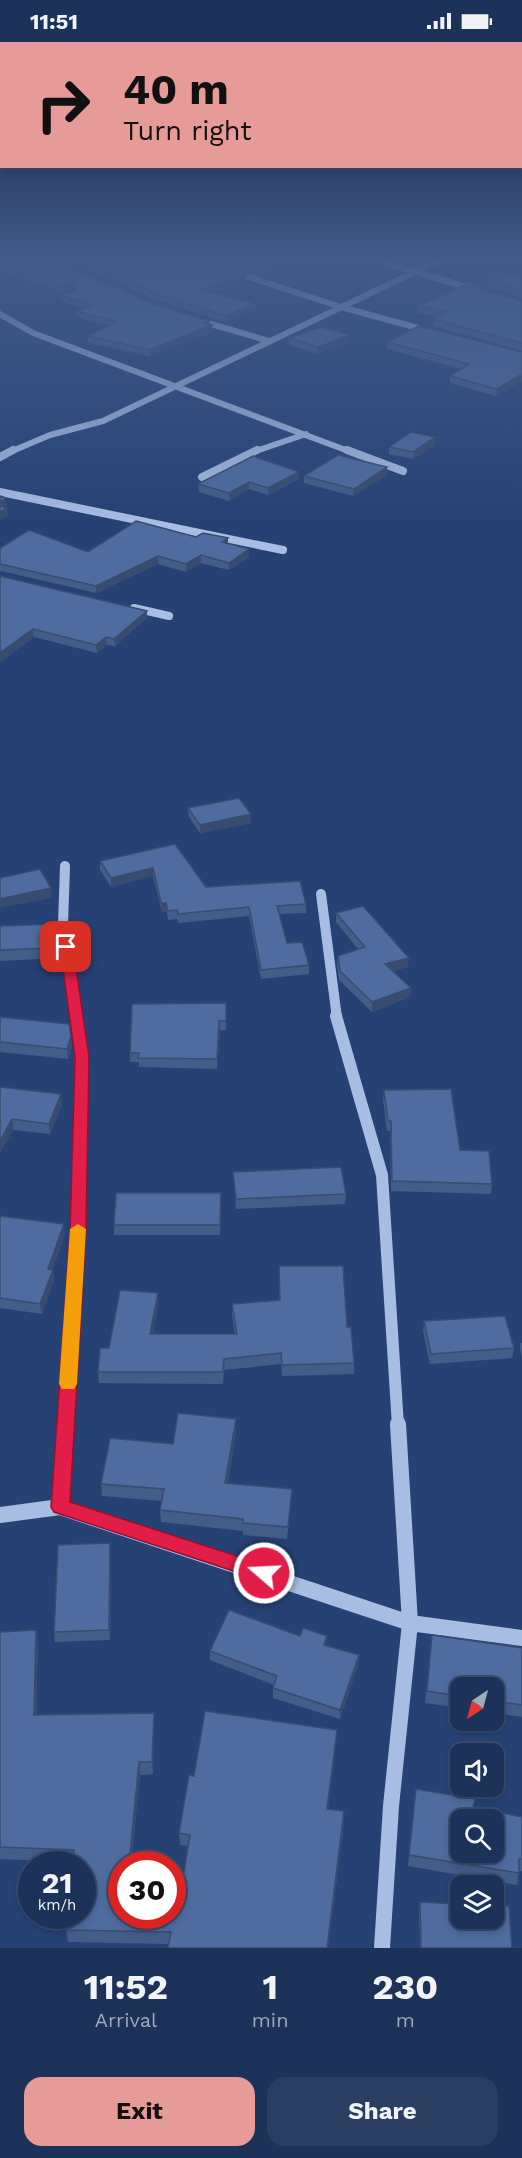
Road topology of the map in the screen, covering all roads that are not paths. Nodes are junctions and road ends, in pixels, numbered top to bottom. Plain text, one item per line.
1 (67, 346) edge
2 (258, 346) edge
3 (172, 386) junction
4 (307, 434) junction
5 (0, 457) edge
6 (403, 471) dead end
7 (202, 477) dead end
8 (0, 492) edge
9 (283, 550) dead end
10 (124, 606) edge
11 (169, 616) dead end
12 (65, 866) dead end
13 (321, 894) dead end
14 (60, 1507) junction
15 (0, 1515) edge
16 (410, 1623) junction
17 (522, 1638) edge
18 (382, 1948) edge

1 - 3 street
2 - 3 street
3 - 4 street
3 - 5 street
4 - 6 street
4 - 7 street
8 - 9 street
10 - 11 street
12 - 14 street
13 - 16 street
14 - 15 street
14 - 16 street
16 - 17 street
16 - 18 street

